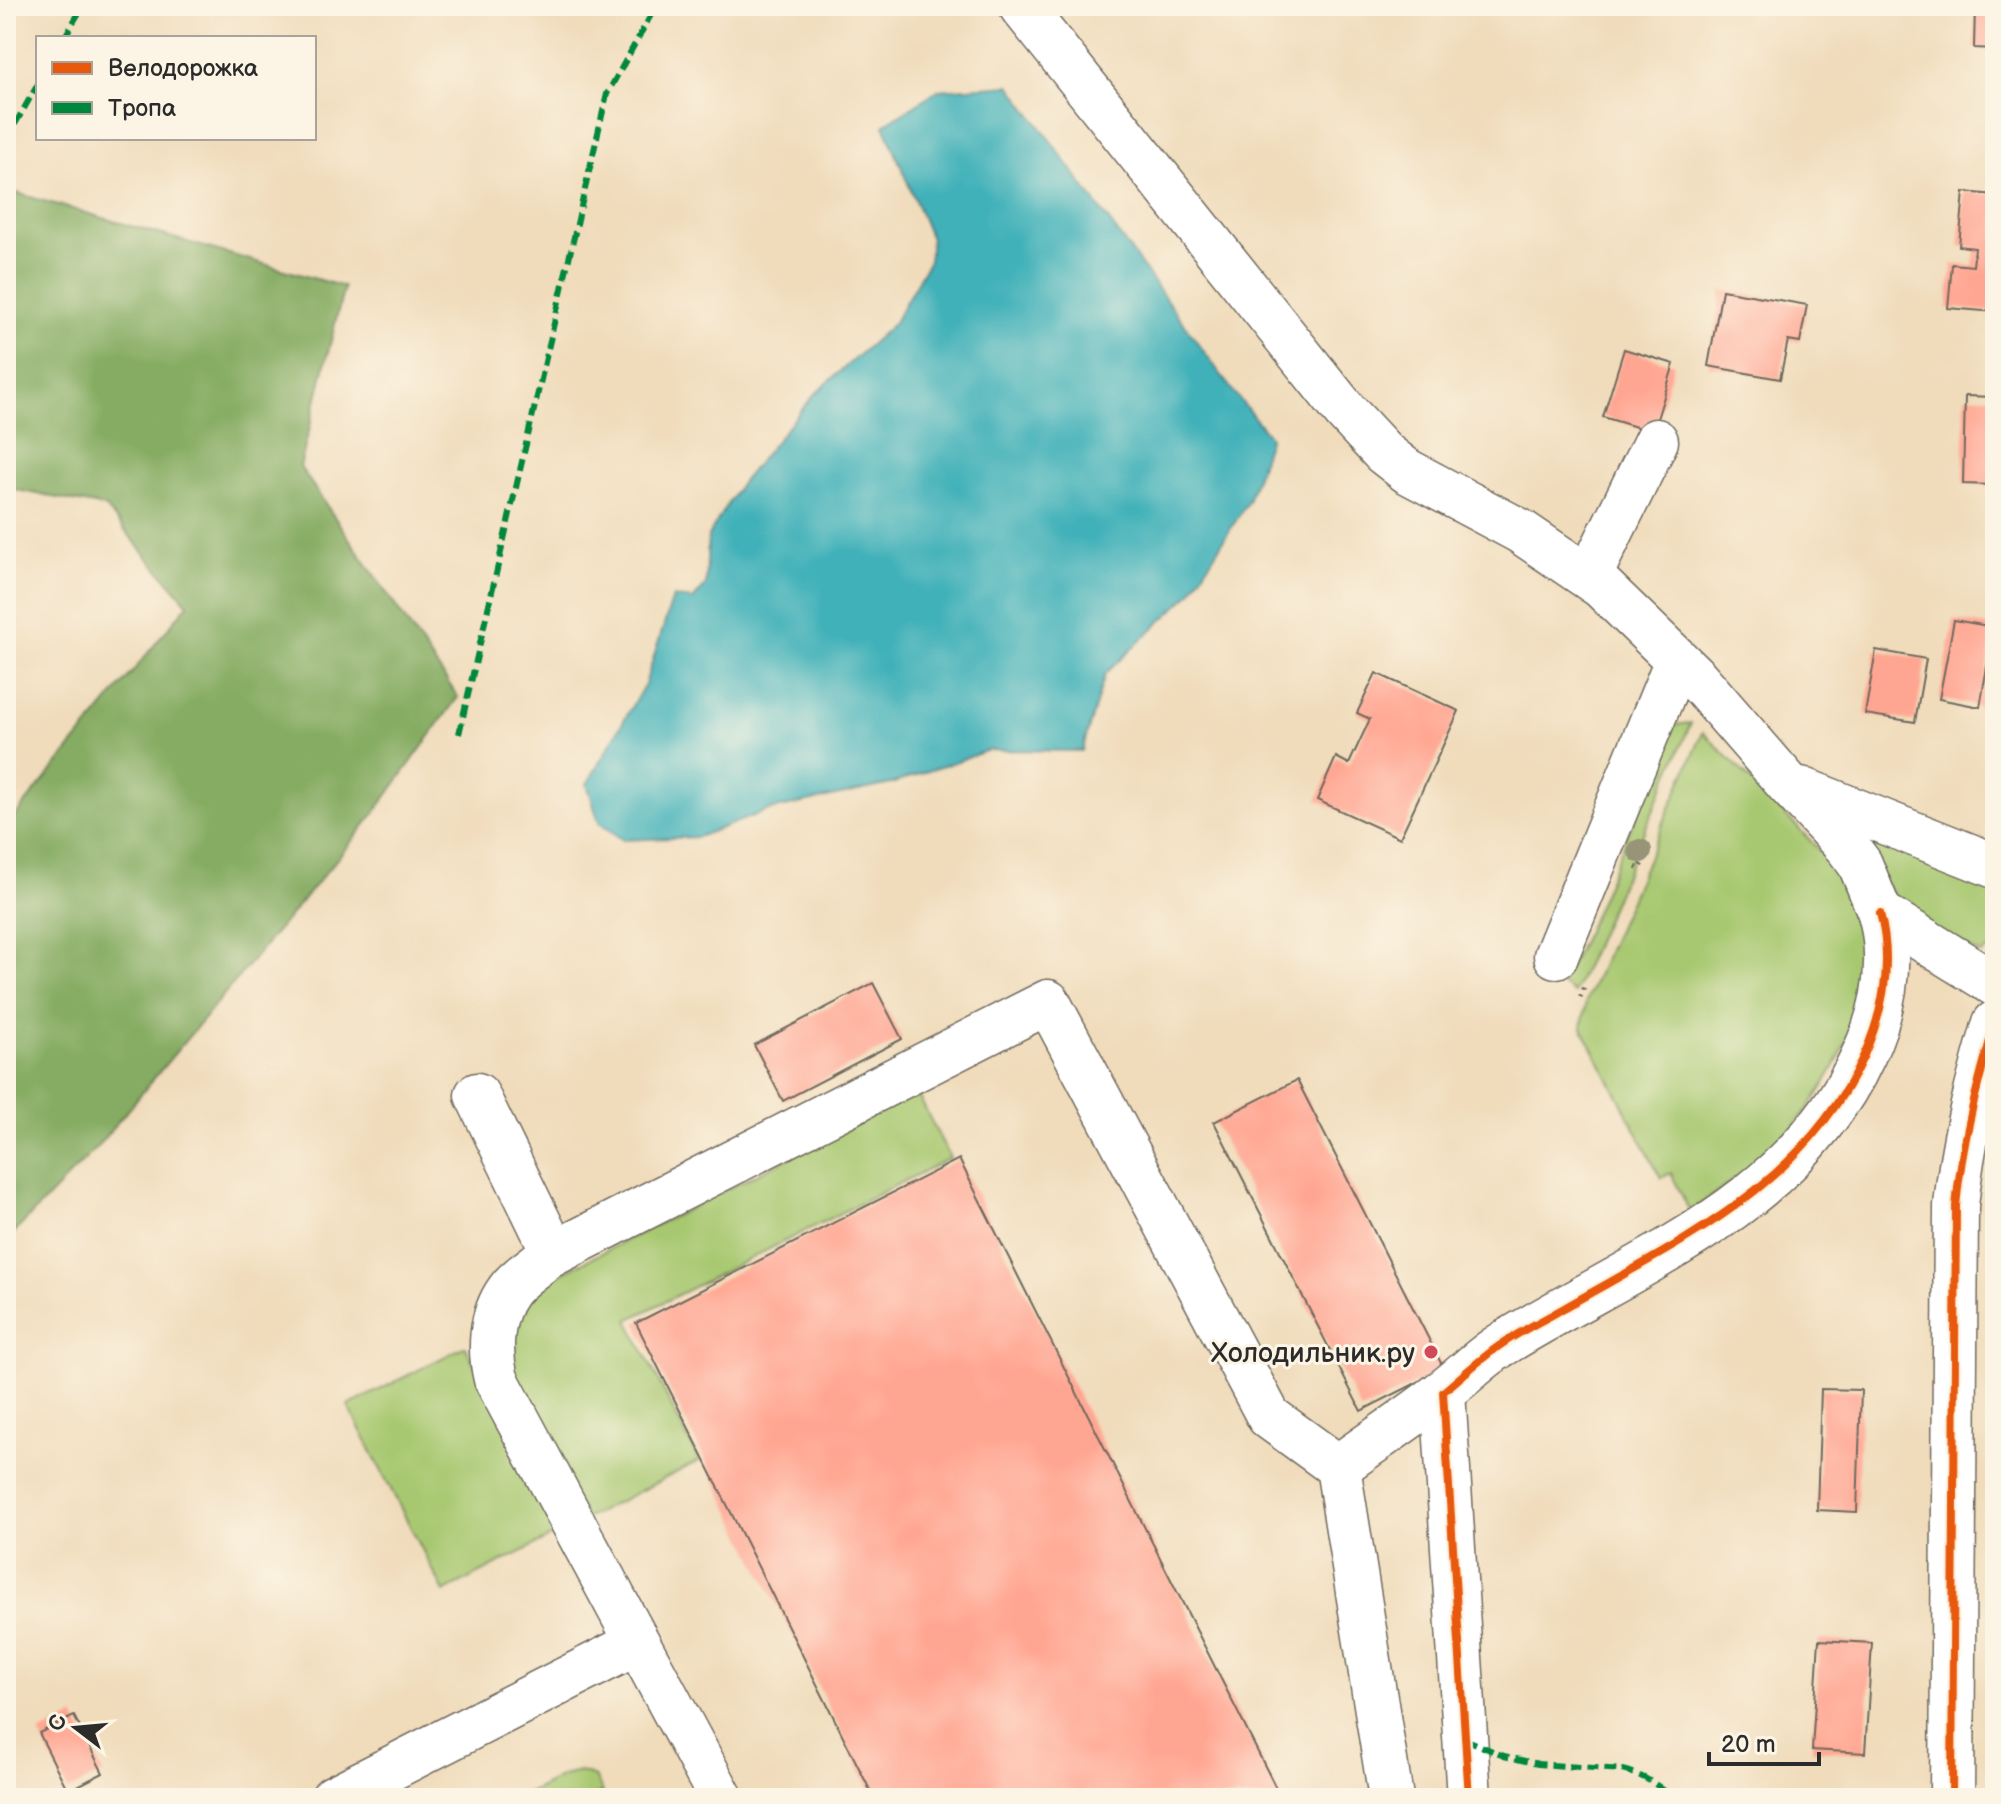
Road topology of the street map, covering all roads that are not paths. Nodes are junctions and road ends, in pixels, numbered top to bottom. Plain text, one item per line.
1 (1021, 6) edge
2 (1656, 441) dead end
3 (1589, 577) junction
4 (1677, 660) junction
5 (1788, 784) junction
6 (1995, 866) edge
7 (1880, 913) junction
8 (1556, 956) dead end
9 (1995, 984) edge
10 (1995, 1023) edge
11 (477, 1095) dead end
12 (554, 1253) junction
13 (1443, 1392) junction
14 (1338, 1467) junction
15 (637, 1643) junction
16 (333, 1798) edge
17 (721, 1798) edge
18 (1391, 1798) edge
19 (1469, 1798) edge
20 (1952, 1798) edge

1 - 3 street
2 - 3 street
3 - 4 street
4 - 5 street
4 - 8 street
5 - 6 street
5 - 7 street
7 - 9 street
7 - 13 street
10 - 20 street
11 - 12 street
12 - 14 street
12 - 15 street
13 - 14 street
13 - 19 street
14 - 18 street
15 - 16 street
15 - 17 street

